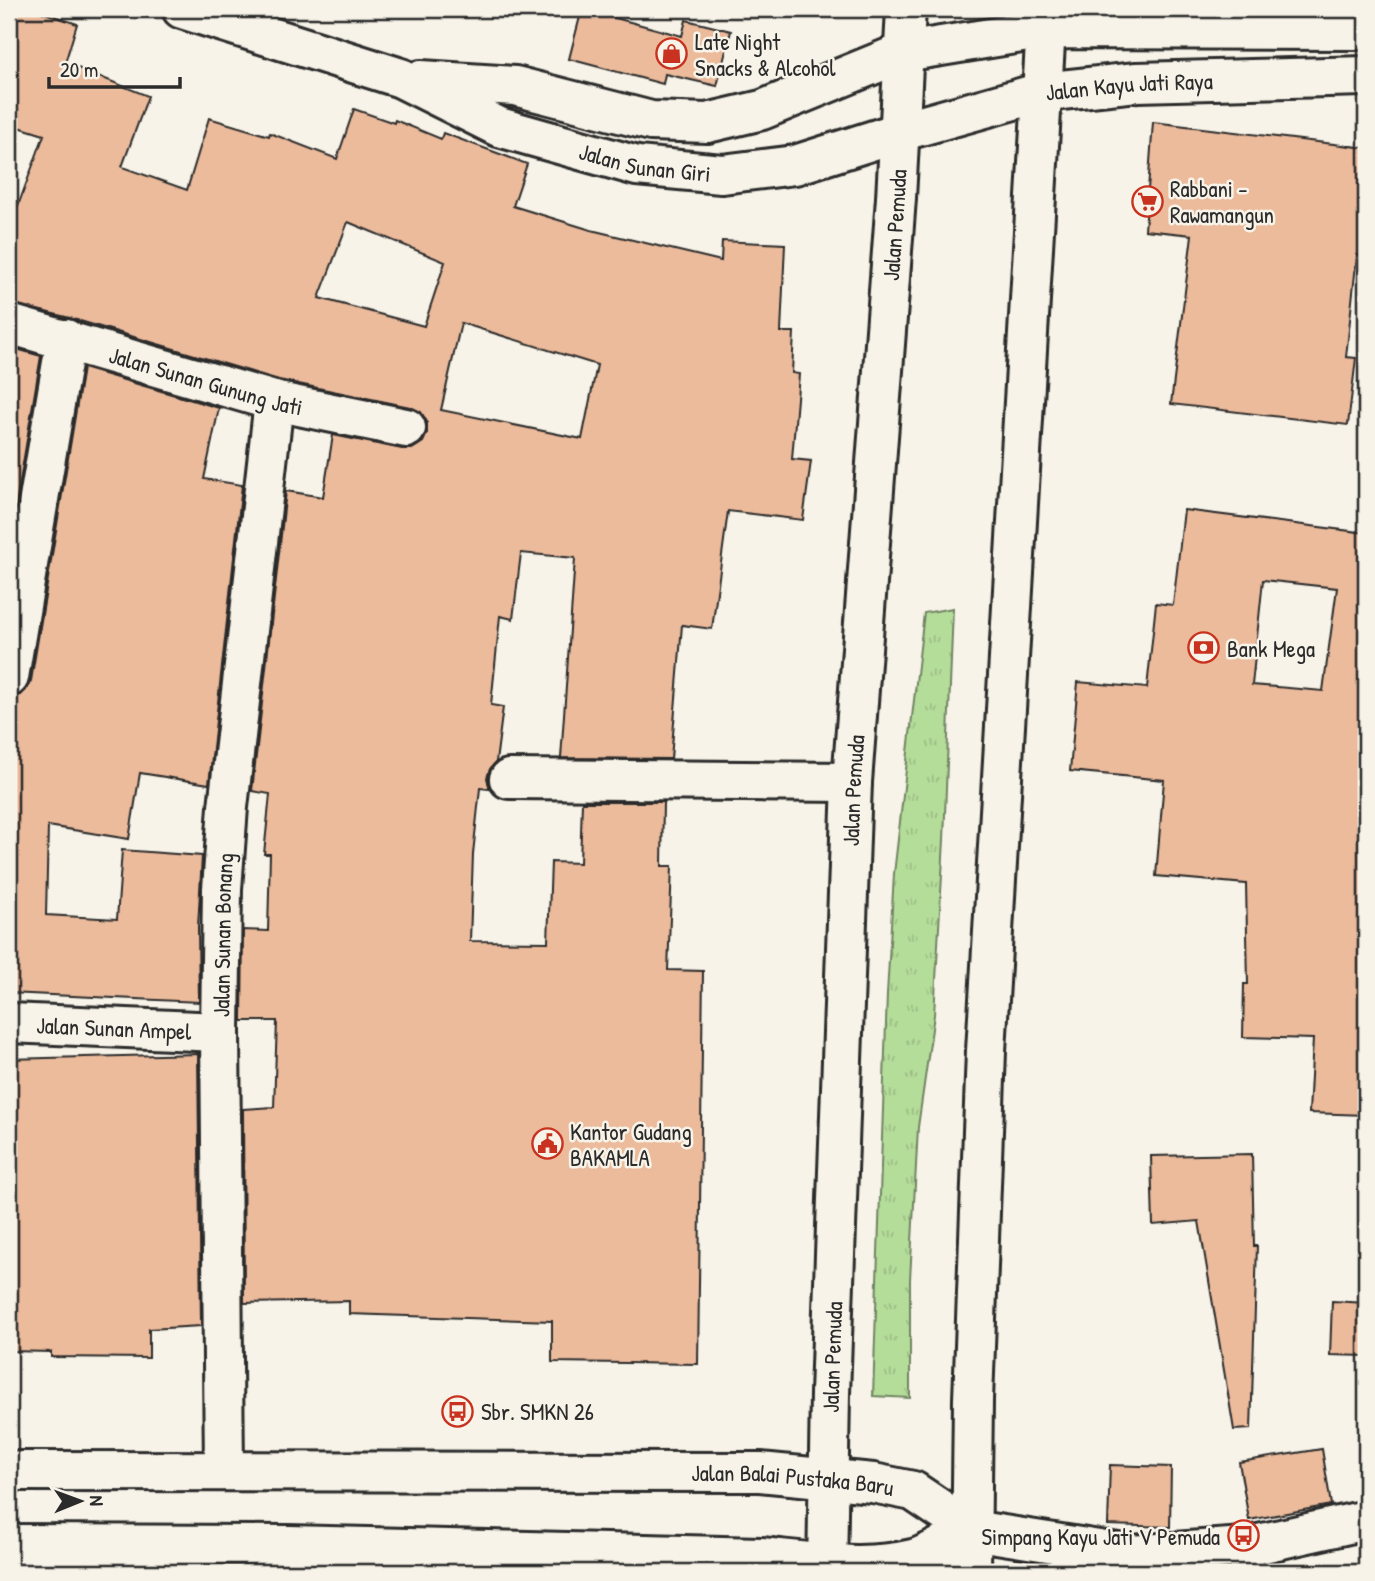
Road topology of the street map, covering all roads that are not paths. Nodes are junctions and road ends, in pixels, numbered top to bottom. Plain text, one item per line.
1 (182, 9) edge
2 (906, 9) edge
3 (1046, 19) edge
4 (1366, 30) edge
5 (904, 52) junction
6 (1366, 76) edge
7 (401, 78) junction
8 (1042, 92) junction
9 (899, 132) junction
10 (9, 324) edge
11 (66, 339) junction
12 (274, 401) junction
13 (406, 428) dead end
14 (9, 677) edge
15 (509, 779) dead end
16 (852, 782) junction
17 (9, 1023) edge
18 (220, 1032) junction
19 (9, 1471) edge
20 (224, 1471) junction
21 (829, 1478) junction
22 (1366, 1520) edge
23 (971, 1530) junction
24 (9, 1544) edge
25 (827, 1568) edge
26 (971, 1572) edge

1 - 7 street, Jalan Sunan Giri
2 - 5 street, Jalan Pemuda
3 - 4 street
3 - 5 street
3 - 8 street
5 - 7 street, Jalan Sunan Giri
5 - 9 street, Jalan Pemuda
6 - 8 street, Jalan Kayu Jati Raya
7 - 9 street, Jalan Sunan Giri
8 - 9 street, Jalan Kayu Jati Raya
8 - 23 street
9 - 16 street, Jalan Pemuda
10 - 11 street, Jalan Sunan Gunung Jati
11 - 12 street, Jalan Sunan Gunung Jati
11 - 14 street
12 - 13 street, Jalan Sunan Gunung Jati
12 - 18 street, Jalan Sunan Bonang
15 - 16 street
16 - 21 street, Jalan Pemuda
17 - 18 street, Jalan Sunan Ampel
18 - 20 street, Jalan Sunan Bonang
19 - 20 street, Jalan Balai Pustaka Baru
20 - 21 street, Jalan Balai Pustaka Baru
21 - 23 street, Jalan Balai Pustaka Baru
21 - 25 street, Jalan Pemuda
22 - 23 street
23 - 25 street
23 - 26 street
24 - 25 street

